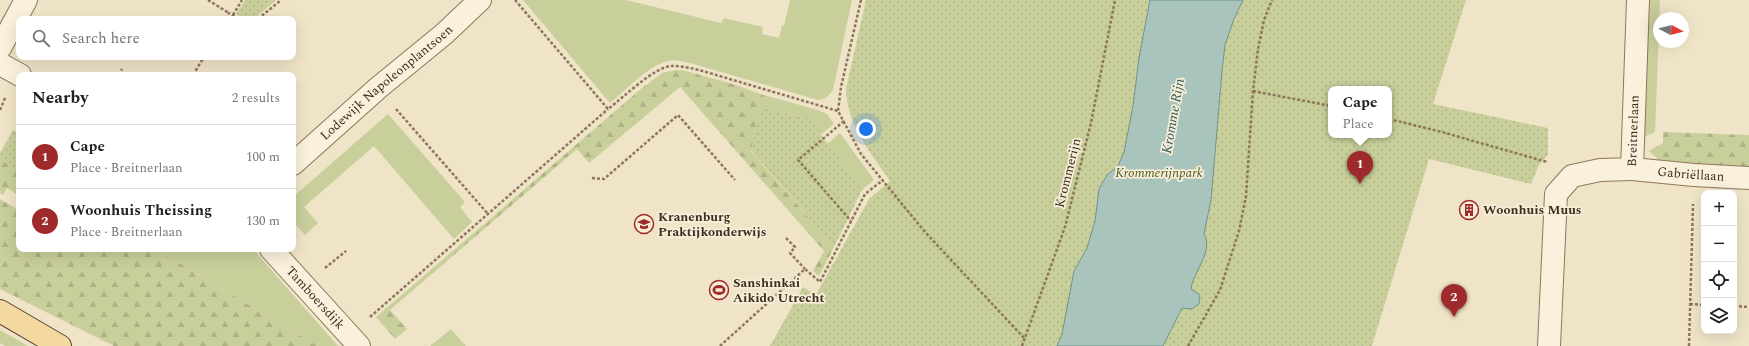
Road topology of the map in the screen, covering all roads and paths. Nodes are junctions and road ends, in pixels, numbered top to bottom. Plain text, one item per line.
1 (26, 0) edge
2 (208, 0) edge
3 (242, 0) edge
4 (280, 0) edge
5 (480, 0) edge
6 (515, 0) edge
7 (861, 0) edge
8 (1115, 0) edge
9 (1272, 0) edge
10 (1638, 0) edge
11 (229, 13) junction
12 (233, 15) joint
13 (17, 16) edge
14 (228, 16) edge
15 (261, 16) edge
16 (16, 18) edge
17 (0, 48) edge
18 (202, 60) edge
19 (0, 64) edge
20 (122, 69) dead end
21 (120, 72) edge
22 (195, 72) edge
23 (16, 73) edge
24 (378, 88) junction
25 (1253, 92) junction
26 (1328, 105) edge
27 (608, 109) junction
28 (838, 111) junction
29 (1392, 120) edge
30 (844, 121) junction
31 (296, 161) edge
32 (1632, 169) junction
33 (1694, 175) junction
34 (1572, 176) junction
35 (592, 178) dead end
36 (1749, 178) edge
37 (735, 180) dead end
38 (882, 180) junction
39 (488, 214) junction
40 (851, 221) junction
41 (786, 238) dead end
42 (274, 252) edge
43 (805, 269) junction
44 (1690, 304) junction
45 (1701, 305) edge
46 (1737, 306) edge
47 (1749, 307) edge
48 (0, 311) edge
49 (1025, 339) junction
50 (354, 341) edge
51 (60, 346) edge
52 (720, 346) edge
53 (1022, 346) edge
54 (1188, 346) edge
55 (1549, 346) edge
56 (1689, 346) edge

1 - 13 street
2 - 11 path
3 - 12 path
4 - 15 path
5 - 24 street, Lodewijk Napoleonplantsoen
6 - 27 path
7 - 28 path
8 - 49 path, Krommerijn
9 - 25 path
10 - 32 street, Breitnerlaan
11 - 12 path
11 - 14 path
16 - 17 street
18 - 22 path
19 - 23 street
20 - 21 path
24 - 31 street, Lodewijk Napoleonplantsoen
24 - 39 path
25 - 26 path
25 - 54 path
27 - 28 path
27 - 39 path
28 - 30 path
29 - 34 path
30 - 38 path
30 - 40 path
32 - 33 street, Gabriëllaan
32 - 34 street, Breitnerlaan
33 - 36 street, Gabriëllaan
33 - 44 path
34 - 55 street
35 - 37 path
38 - 40 path
38 - 49 path
39 - 50 path
40 - 43 path
41 - 43 path
42 - 50 street, Tamboersdijk
43 - 52 path
44 - 45 path
44 - 56 path
46 - 47 path
48 - 51 main road
49 - 53 path, Krommerijn

